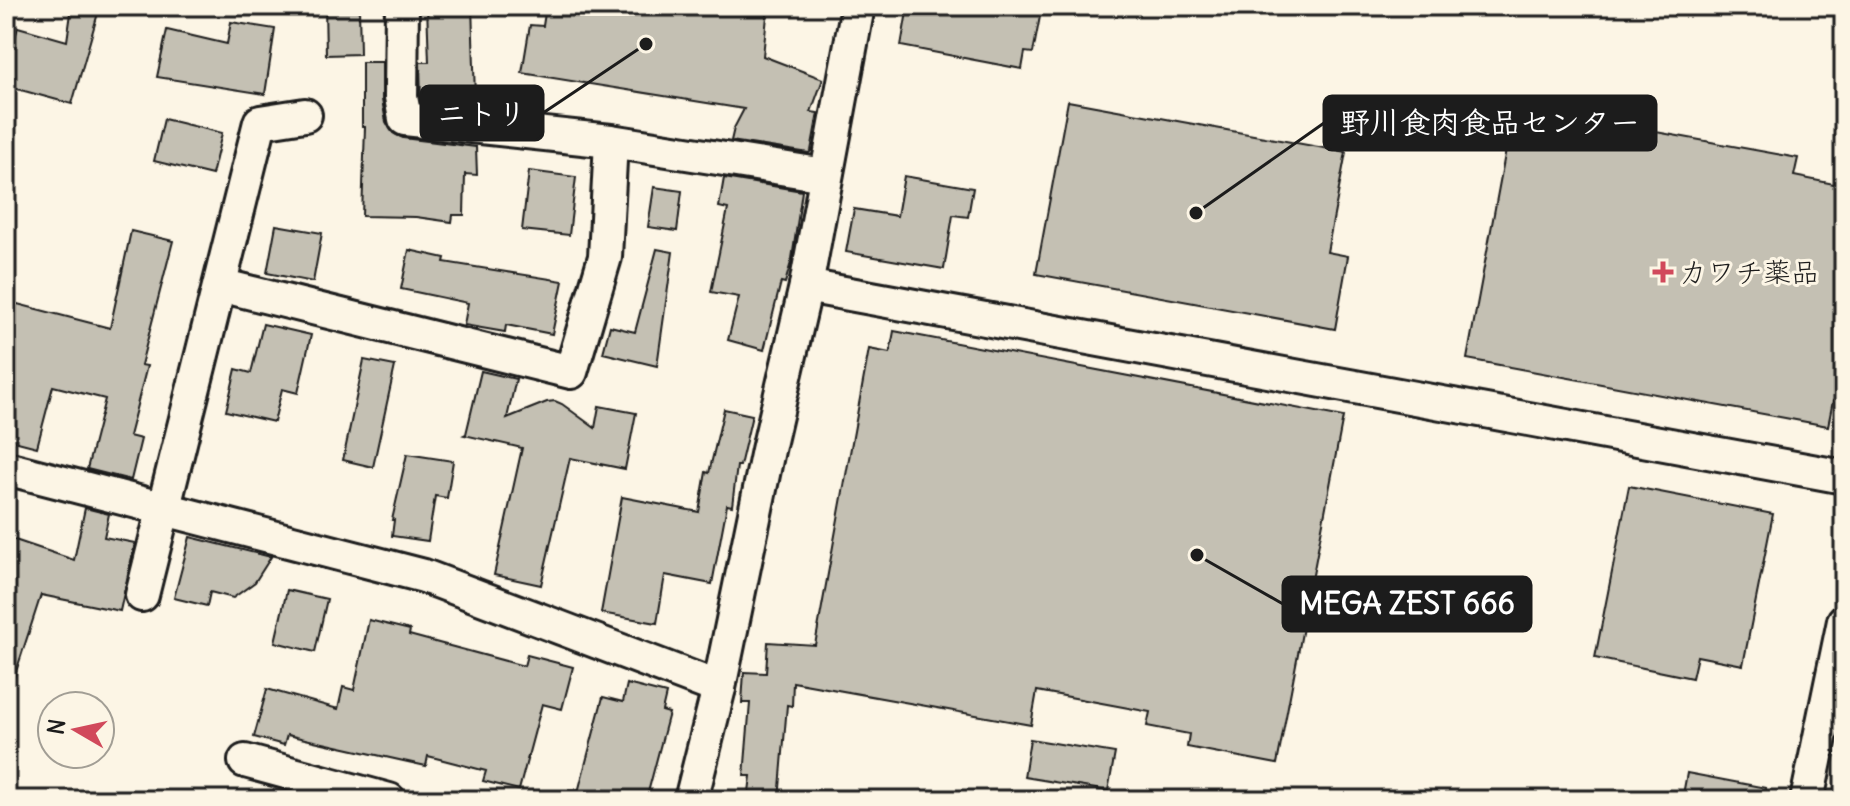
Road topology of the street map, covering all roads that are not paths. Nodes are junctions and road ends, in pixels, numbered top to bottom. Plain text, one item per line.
1 (402, 6) edge
2 (858, 6) edge
3 (305, 115) dead end
4 (611, 141) junction
5 (825, 175) junction
6 (220, 285) junction
7 (806, 286) junction
8 (6, 468) edge
9 (1844, 477) edge
10 (164, 509) junction
11 (142, 595) dead end
12 (1844, 621) edge
13 (719, 688) junction
14 (245, 761) dead end
15 (389, 800) edge
16 (691, 800) edge
17 (1807, 800) edge

1 - 4 street
2 - 5 street
3 - 6 street
4 - 5 street
4 - 6 street
5 - 7 street
6 - 10 street
7 - 9 street
7 - 13 street
8 - 10 street
10 - 11 street
10 - 13 street
12 - 17 street
13 - 16 street
14 - 15 street

